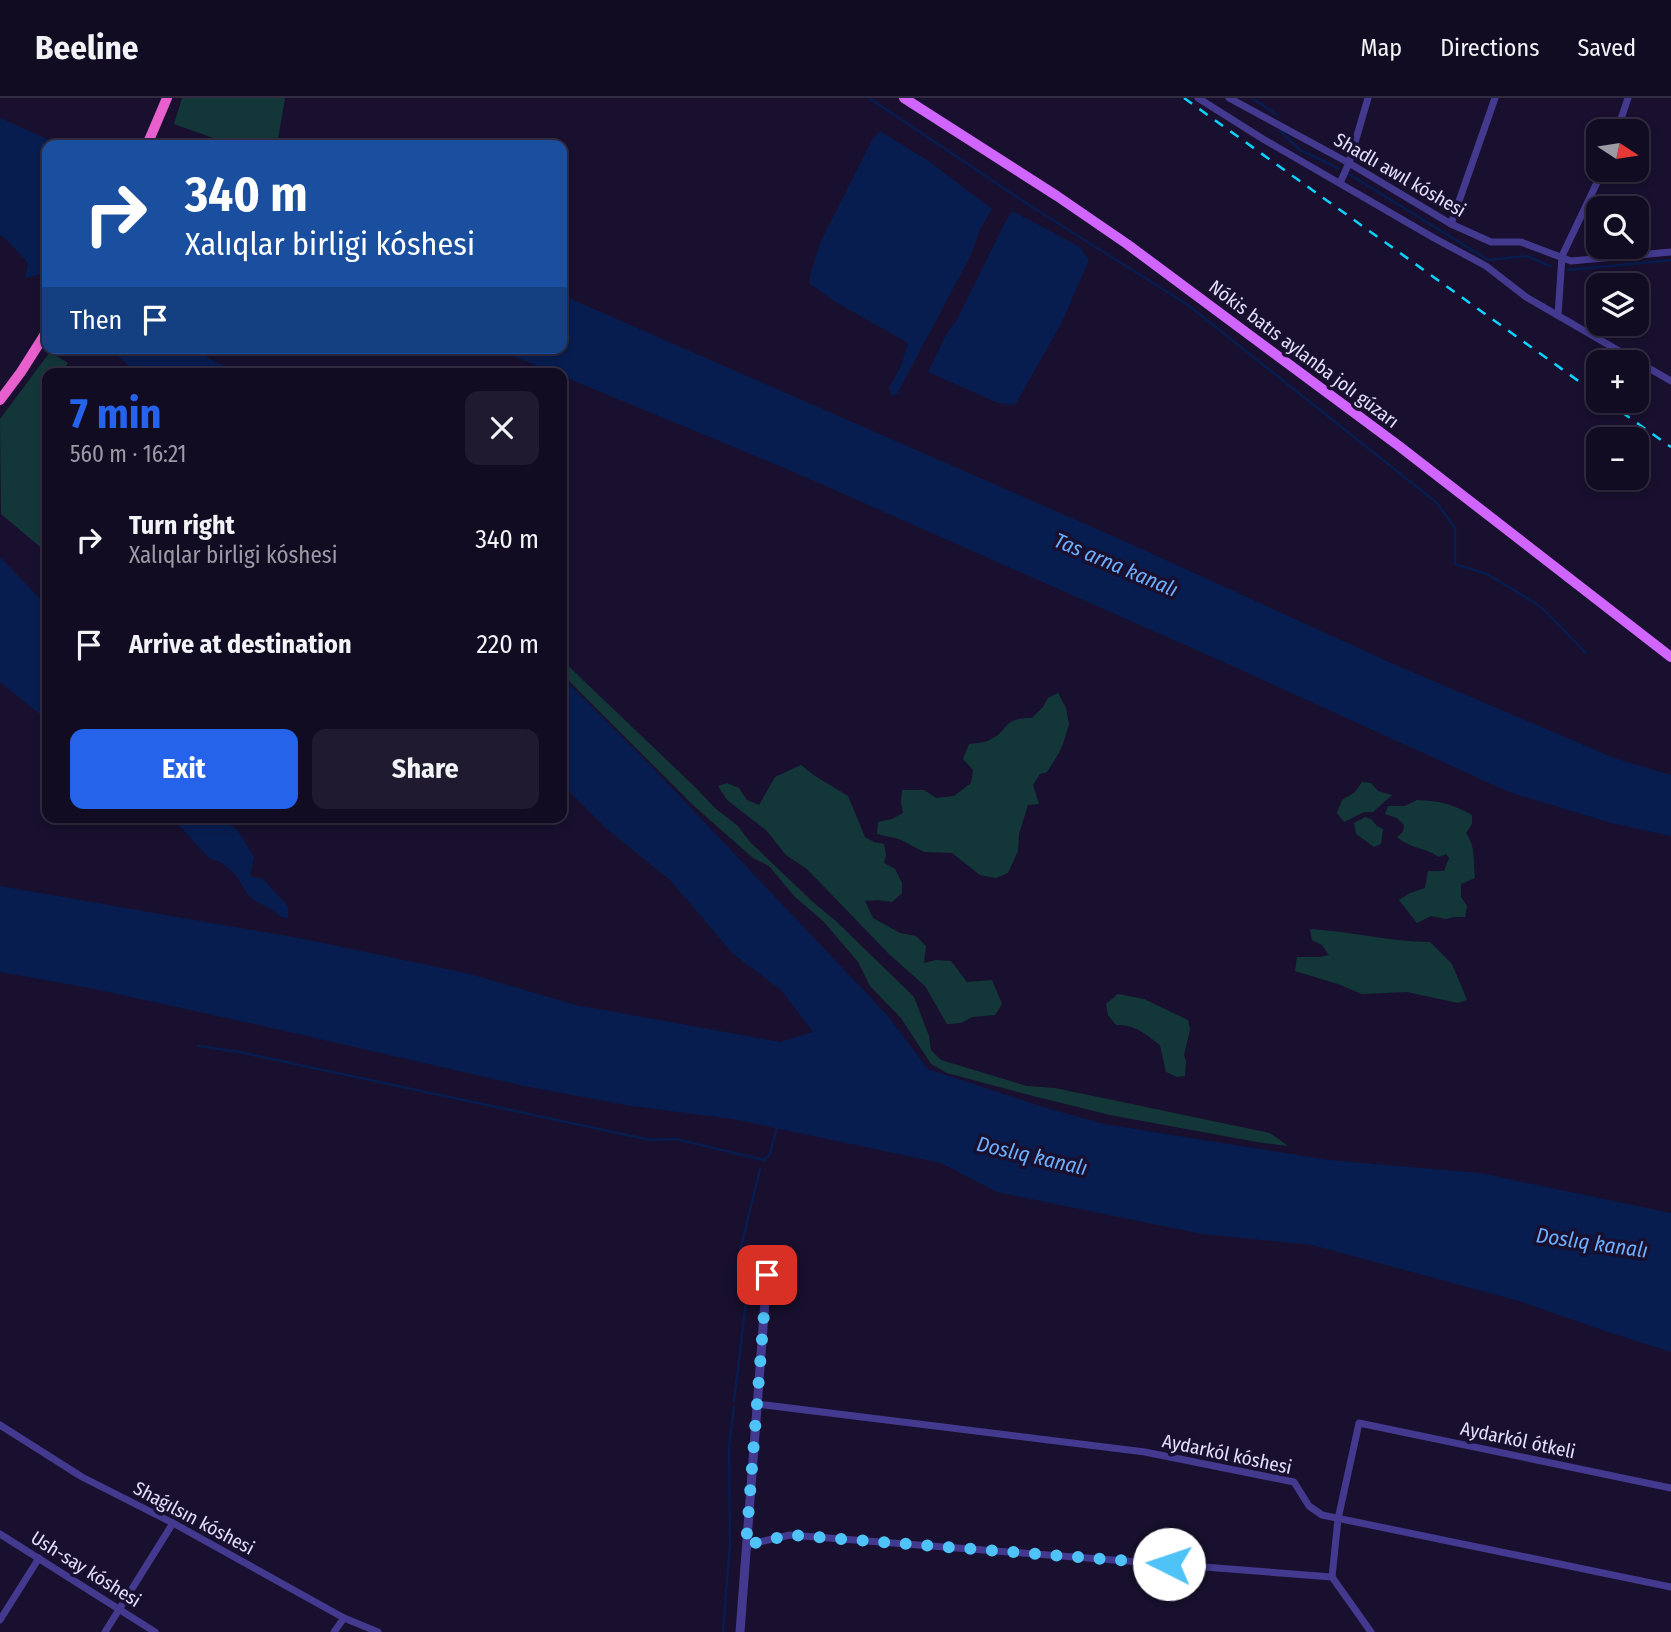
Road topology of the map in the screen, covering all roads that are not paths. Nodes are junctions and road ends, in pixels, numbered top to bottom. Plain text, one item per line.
1 (167, 98) edge
2 (904, 98) edge
3 (1198, 98) edge
4 (1368, 98) edge
5 (1495, 98) edge
6 (1628, 98) edge
7 (1232, 99) edge
8 (1228, 117) junction
9 (1621, 119) edge
10 (149, 140) edge
11 (1349, 163) junction
12 (1597, 182) edge
13 (1340, 183) junction
14 (1451, 224) junction
15 (1671, 252) edge
16 (1562, 256) junction
17 (1558, 315) junction
18 (42, 339) edge
19 (1671, 381) edge
20 (0, 400) edge
21 (1671, 657) edge
22 (767, 1275) dead end
23 (757, 1404) junction
24 (0, 1425) edge
25 (1671, 1488) edge
26 (1338, 1518) junction
27 (173, 1523) junction
28 (0, 1534) edge
29 (746, 1545) junction
30 (39, 1558) junction
31 (1332, 1577) junction
32 (1671, 1587) edge
33 (119, 1609) junction
34 (344, 1618) junction
35 (0, 1620) edge
36 (105, 1632) edge
37 (155, 1632) edge
38 (334, 1632) edge
39 (378, 1632) edge
40 (740, 1632) edge
41 (1371, 1632) edge

1 - 10 highway
2 - 21 main road, Nókis batıs aylanba jolı gúzarı
3 - 8 street
4 - 11 street
5 - 14 street
6 - 9 street
7 - 8 street
7 - 11 street, Shadlı awıl kóshesi
8 - 13 street
11 - 13 street
11 - 14 street, Shadlı awıl kóshesi
12 - 16 street
13 - 17 street
14 - 16 street, Shadlı awıl kóshesi
15 - 16 street, Shadlı awıl kóshesi
16 - 17 street
17 - 19 street
18 - 20 highway
22 - 23 street
23 - 26 street, Aydarkól kóshesi
23 - 29 street
24 - 27 street, Shaǵılsın kóshesi
25 - 26 street, Aydarkól ótkeli
26 - 31 street
26 - 32 street, Aydarkól kóshesi
27 - 33 street
27 - 34 street, Shaǵılsın kóshesi
28 - 30 street, Ush-say kóshesi
29 - 31 street
29 - 40 street
30 - 33 street, Ush-say kóshesi
30 - 35 street
31 - 41 street
33 - 36 street
33 - 37 street, Ush-say kóshesi
34 - 38 street
34 - 39 street, Shaǵılsın kóshesi

